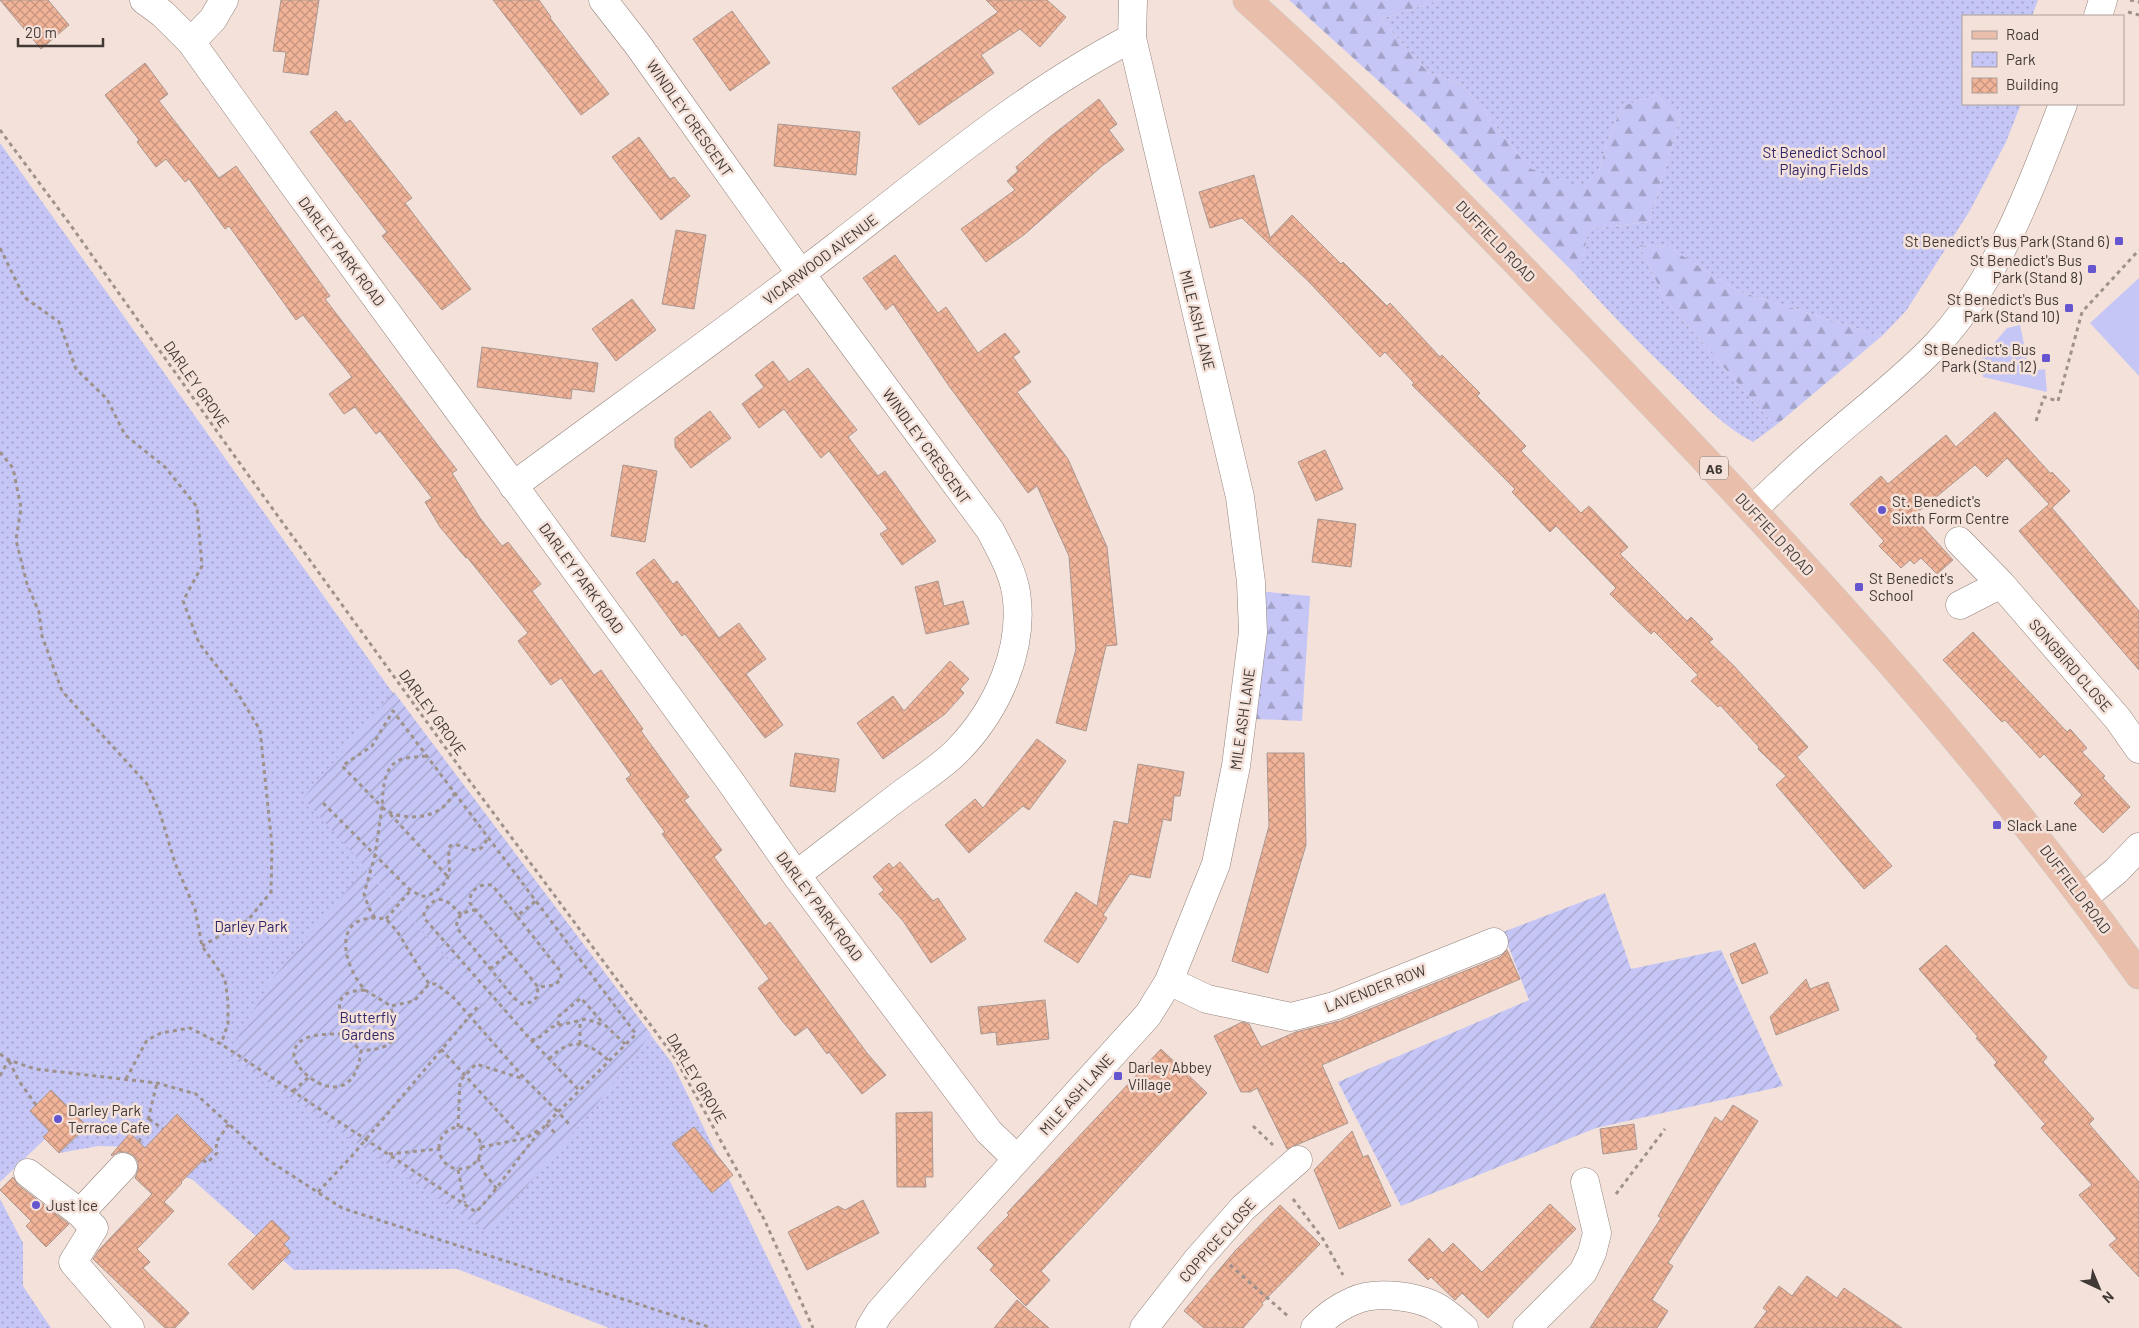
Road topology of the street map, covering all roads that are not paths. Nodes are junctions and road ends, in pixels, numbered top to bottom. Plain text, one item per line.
1 (144, 0) edge
2 (224, 0) edge
3 (603, 0) edge
4 (1133, 0) edge
5 (1247, 0) edge
6 (2103, 0) edge
7 (2098, 15) edge
8 (1132, 38) junction
9 (192, 42) junction
10 (2063, 105) edge
11 (801, 274) junction
12 (513, 486) junction
13 (1753, 509) junction
14 (1959, 541) dead end
15 (2001, 584) junction
16 (1960, 604) dead end
17 (2139, 749) edge
18 (2139, 848) edge
19 (796, 876) junction
20 (2084, 898) junction
21 (1494, 942) dead end
22 (2139, 974) edge
23 (1169, 981) junction
24 (1017, 1159) junction
25 (1298, 1160) dead end
26 (123, 1167) dead end
27 (28, 1172) dead end
28 (1585, 1182) dead end
29 (80, 1213) junction
30 (130, 1328) edge
31 (870, 1328) edge
32 (1144, 1328) edge
33 (1315, 1328) edge
34 (1464, 1328) edge
35 (1527, 1328) edge

1 - 9 street, DARLEY PARK ROAD
2 - 9 street
3 - 11 street, WINDLEY CRESCENT
4 - 8 street, MILE ASH LANE
5 - 13 main road, DUFFIELD ROAD / A6
6 - 7 street
8 - 11 street, VICARWOOD AVENUE
8 - 23 street, MILE ASH LANE
9 - 12 street, DARLEY PARK ROAD
10 - 13 street
11 - 12 street, VICARWOOD AVENUE
11 - 19 street, WINDLEY CRESCENT
12 - 19 street, DARLEY PARK ROAD
13 - 20 main road, DUFFIELD ROAD / A6
14 - 15 street, SONGBIRD CLOSE
15 - 16 street
15 - 17 street, SONGBIRD CLOSE
18 - 20 street
19 - 24 street, DARLEY PARK ROAD
20 - 22 main road, DUFFIELD ROAD / A6
21 - 23 street, LAVENDER ROW
23 - 24 street, MILE ASH LANE
24 - 31 street, MILE ASH LANE
25 - 32 street, COPPICE CLOSE
26 - 29 street
27 - 29 street
28 - 35 street
29 - 30 street
33 - 34 street

